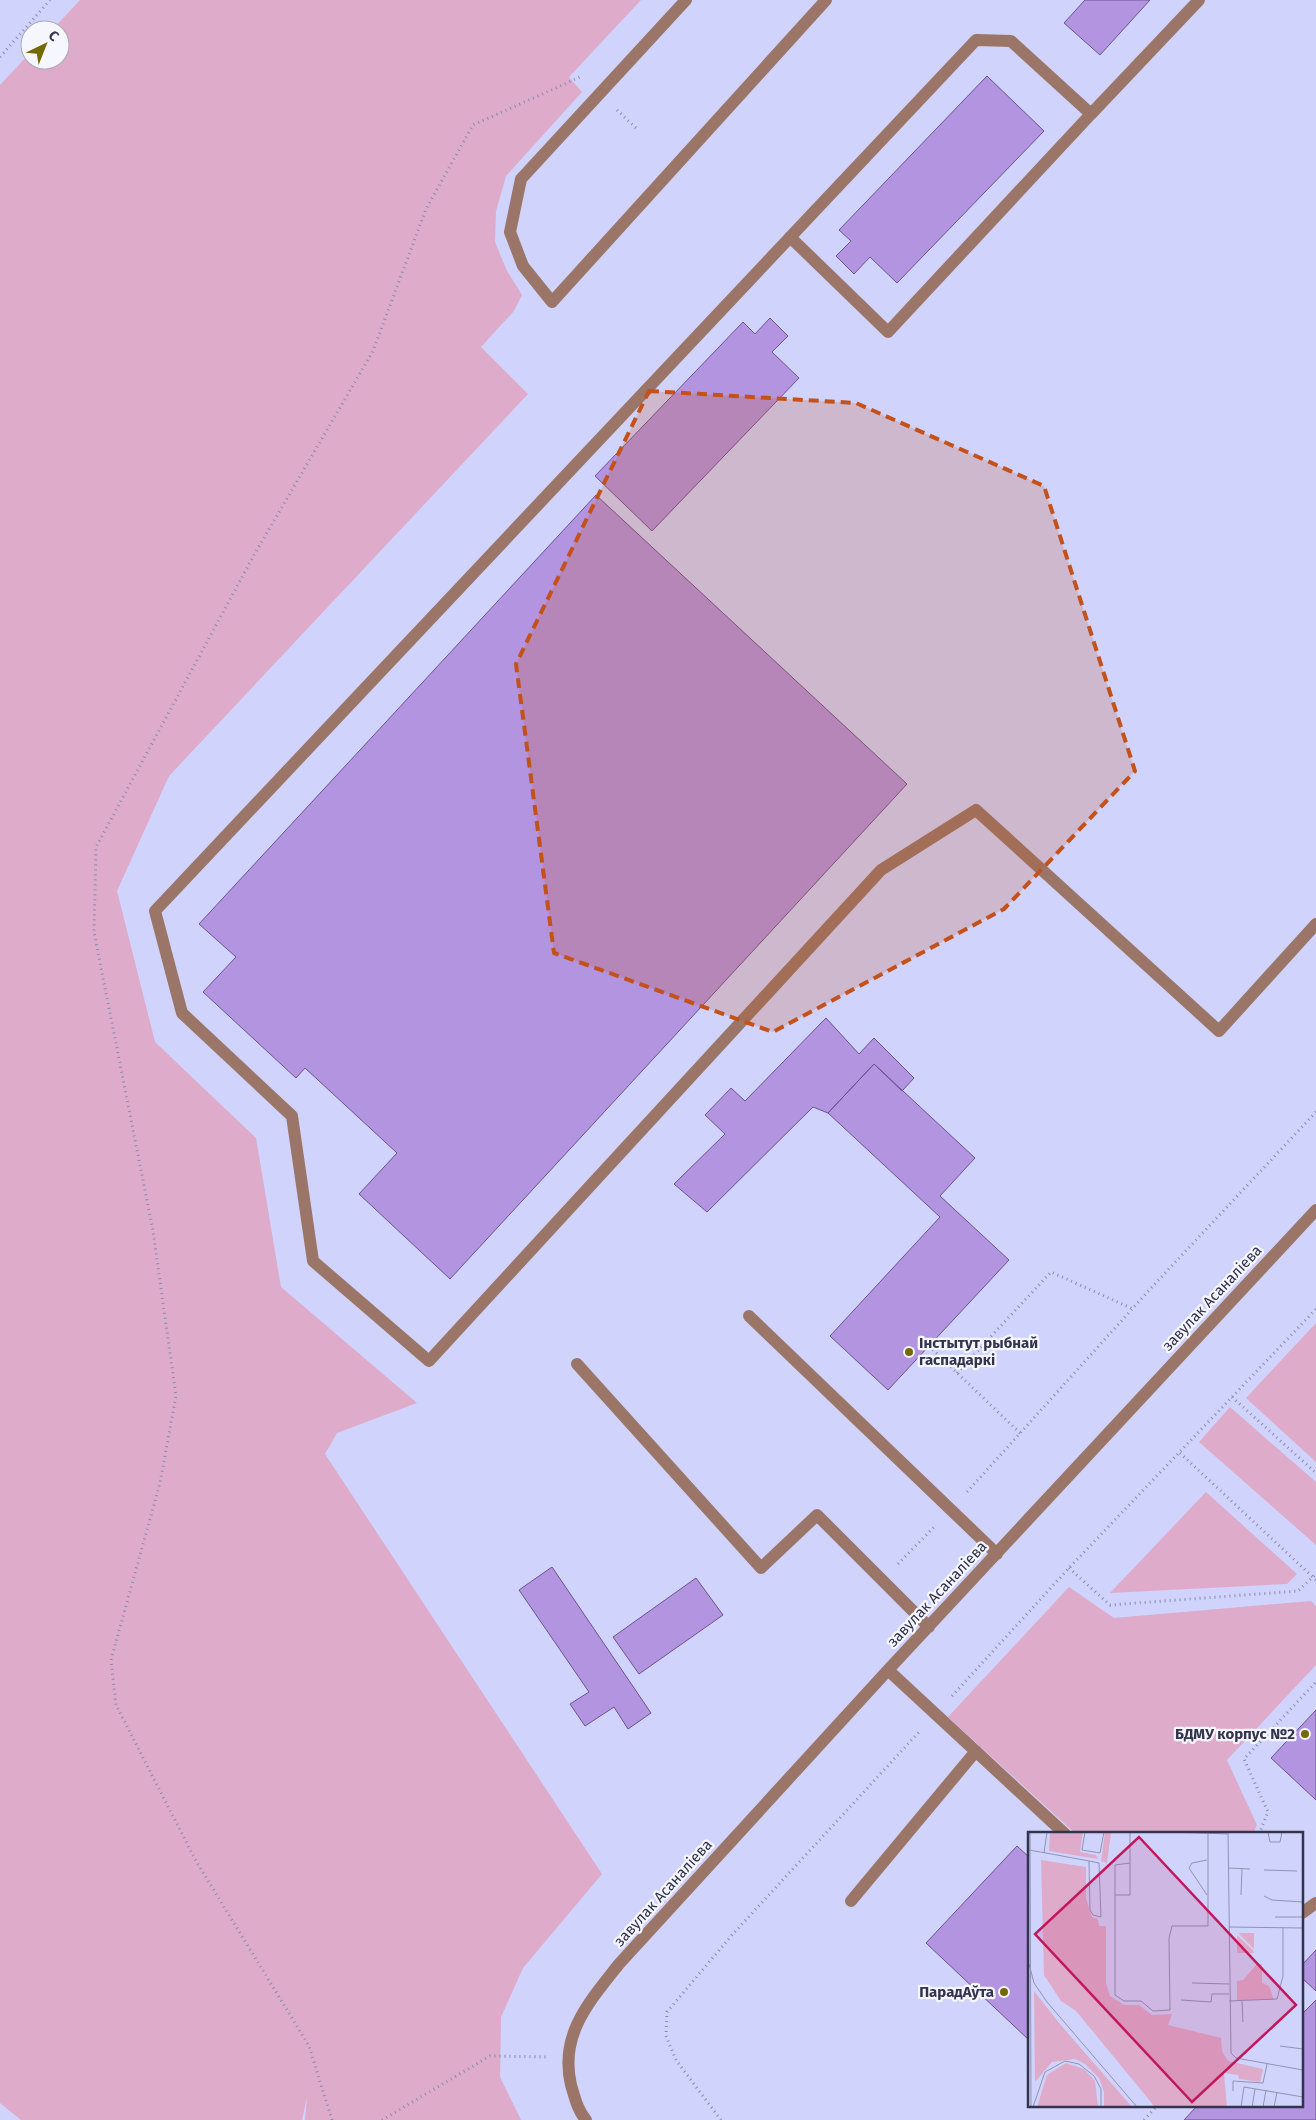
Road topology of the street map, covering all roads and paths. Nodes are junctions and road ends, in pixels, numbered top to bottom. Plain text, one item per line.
1 (50, 0) edge
2 (686, 0) edge
3 (826, 0) edge
4 (1200, 0) edge
5 (0, 57) edge
6 (1091, 114) junction
7 (790, 237) junction
8 (1316, 924) edge
9 (1316, 1112) edge
10 (1316, 1210) edge
11 (1133, 1309) junction
12 (749, 1316) dead end
13 (928, 1346) dead end
14 (576, 1364) dead end
15 (957, 1373) junction
16 (1232, 1397) dead end
17 (1021, 1434) junction
18 (1180, 1453) dead end
19 (1316, 1473) edge
20 (950, 1509) junction
21 (997, 1554) junction
22 (1069, 1568) dead end
23 (1315, 1577) edge
24 (882, 1581) junction
25 (929, 1627) junction
26 (888, 1670) junction
27 (1316, 1682) edge
28 (976, 1751) junction
29 (1063, 1832) edge
30 (1260, 1832) edge
31 (851, 1901) dead end
32 (1316, 1903) edge
33 (1304, 1912) edge
34 (568, 2058) junction
35 (1155, 2108) edge
36 (382, 2120) edge
37 (586, 2120) edge
38 (1144, 2120) edge

1 - 5 path
2 - 3 street
4 - 6 street
6 - 7 street
6 - 7 street
7 - 8 street
9 - 11 path
10 - 21 street, завулак Асаналіева
11 - 15 path
11 - 17 path
12 - 20 street
13 - 15 path
14 - 24 street
15 - 17 path
16 - 19 path
17 - 20 path
18 - 23 path
20 - 21 street
20 - 24 path
21 - 25 street, завулак Асаналіева
22 - 23 path
24 - 25 street
25 - 26 street, завулак Асаналіева
26 - 28 street
26 - 34 street, завулак Асаналіева
27 - 30 path
28 - 29 street
28 - 31 street
32 - 33 street
34 - 36 path
34 - 37 street, завулак Асаналіева
35 - 38 path

